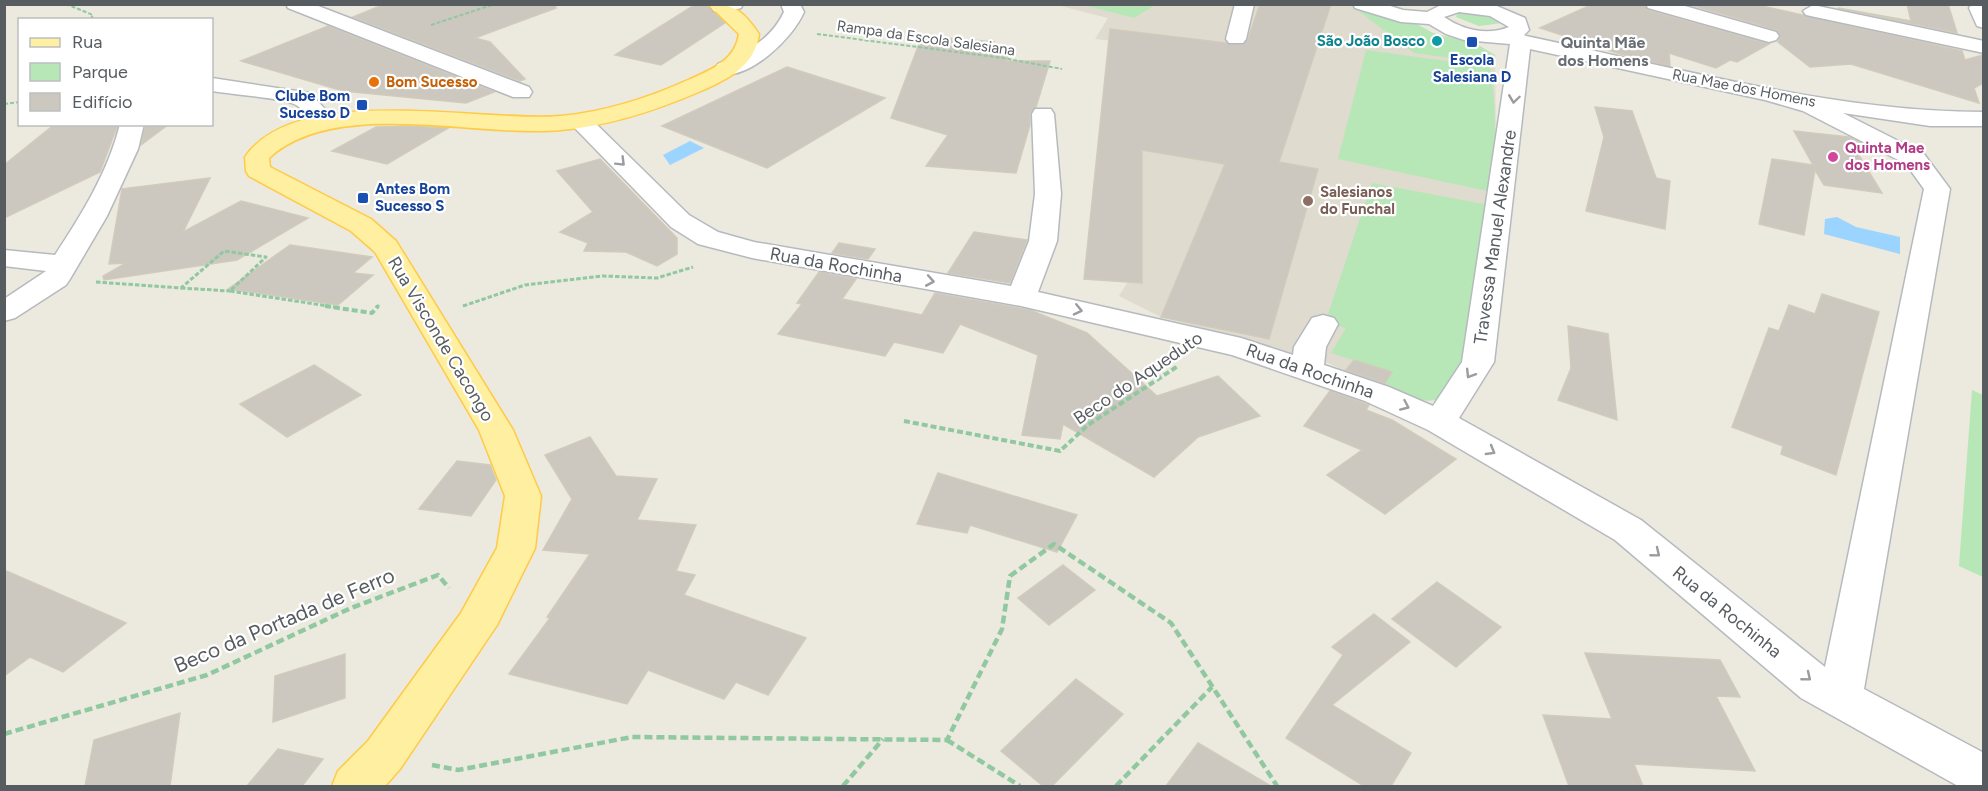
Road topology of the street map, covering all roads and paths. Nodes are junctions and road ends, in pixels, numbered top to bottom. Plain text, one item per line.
1 (66, 4) edge
2 (295, 4) edge
3 (495, 4) edge
4 (790, 4) edge
5 (1245, 4) edge
6 (1362, 4) edge
7 (1531, 4) edge
8 (1655, 4) edge
9 (724, 5) edge
10 (1813, 11) dead end
11 (1506, 14) junction
12 (91, 18) edge
13 (1434, 18) junction
14 (786, 29) junction
15 (1769, 36) dead end
16 (384, 39) junction
17 (1236, 39) dead end
18 (1514, 39) junction
19 (1983, 48) edge
20 (726, 69) junction
21 (1062, 69) dead end
22 (213, 85) edge
23 (521, 92) dead end
24 (1770, 94) junction
25 (1043, 114) dead end
26 (580, 121) junction
27 (325, 122) junction
28 (1978, 122) edge
29 (132, 126) edge
30 (752, 250) junction
31 (4, 258) edge
32 (60, 272) junction
33 (403, 273) junction
34 (181, 288) junction
35 (230, 291) junction
36 (1021, 297) junction
37 (4, 312) edge
38 (429, 318) junction
39 (1323, 324) dead end
40 (1216, 342) junction
41 (1308, 368) junction
42 (904, 421) dead end
43 (1440, 422) junction
44 (438, 575) dead end
45 (1212, 687) junction
46 (1840, 699) junction
47 (4, 734) edge
48 (883, 739) junction
49 (947, 740) junction
50 (370, 771) edge
51 (1983, 777) edge
52 (843, 786) edge
53 (1020, 786) edge
54 (1116, 786) edge
55 (1277, 786) edge

1 - 12 path
2 - 16 street
3 - 16 path
4 - 14 street
5 - 17 street
6 - 13 street
7 - 11 street
8 - 15 street
9 - 20 main road, Rua Visconde Cacongo
10 - 19 street
11 - 13 street
11 - 18 street, Travessa Manuel Alexandre
13 - 18 street, Rua Mae dos Homens
14 - 20 street
14 - 21 path, Rampa da Escola Salesiana
16 - 23 street
18 - 24 street, Rua Mae dos Homens
18 -> 43 street, Travessa Manuel Alexandre
20 - 26 main road, Rua Visconde Cacongo
22 - 27 street
24 - 28 street, Rua Mae dos Homens
24 - 46 street
25 - 36 street
26 - 27 main road, Rua Visconde Cacongo
26 -> 30 street, Rua da Rochinha
27 - 33 main road, Rua Visconde Cacongo
29 - 32 street
30 -> 36 street, Rua da Rochinha
30 - 38 path
31 - 32 street
32 - 34 path
32 - 37 street
33 - 35 path
33 - 38 main road, Rua Visconde Cacongo
34 - 35 path
34 - 35 path
36 -> 40 street, Rua da Rochinha
38 - 50 main road, Rua Visconde Cacongo
39 - 41 street
40 - 41 street, Rua da Rochinha
40 - 42 path, Beco do Aqueduto
41 -> 43 street, Rua da Rochinha
43 -> 46 street, Rua da Rochinha
44 - 47 path, Beco da Portada de Ferro
45 - 49 path
45 - 54 path
45 - 55 path
46 - 51 street, Rua da Rochinha
48 - 49 path
48 - 50 path
48 - 52 path
49 - 53 path

